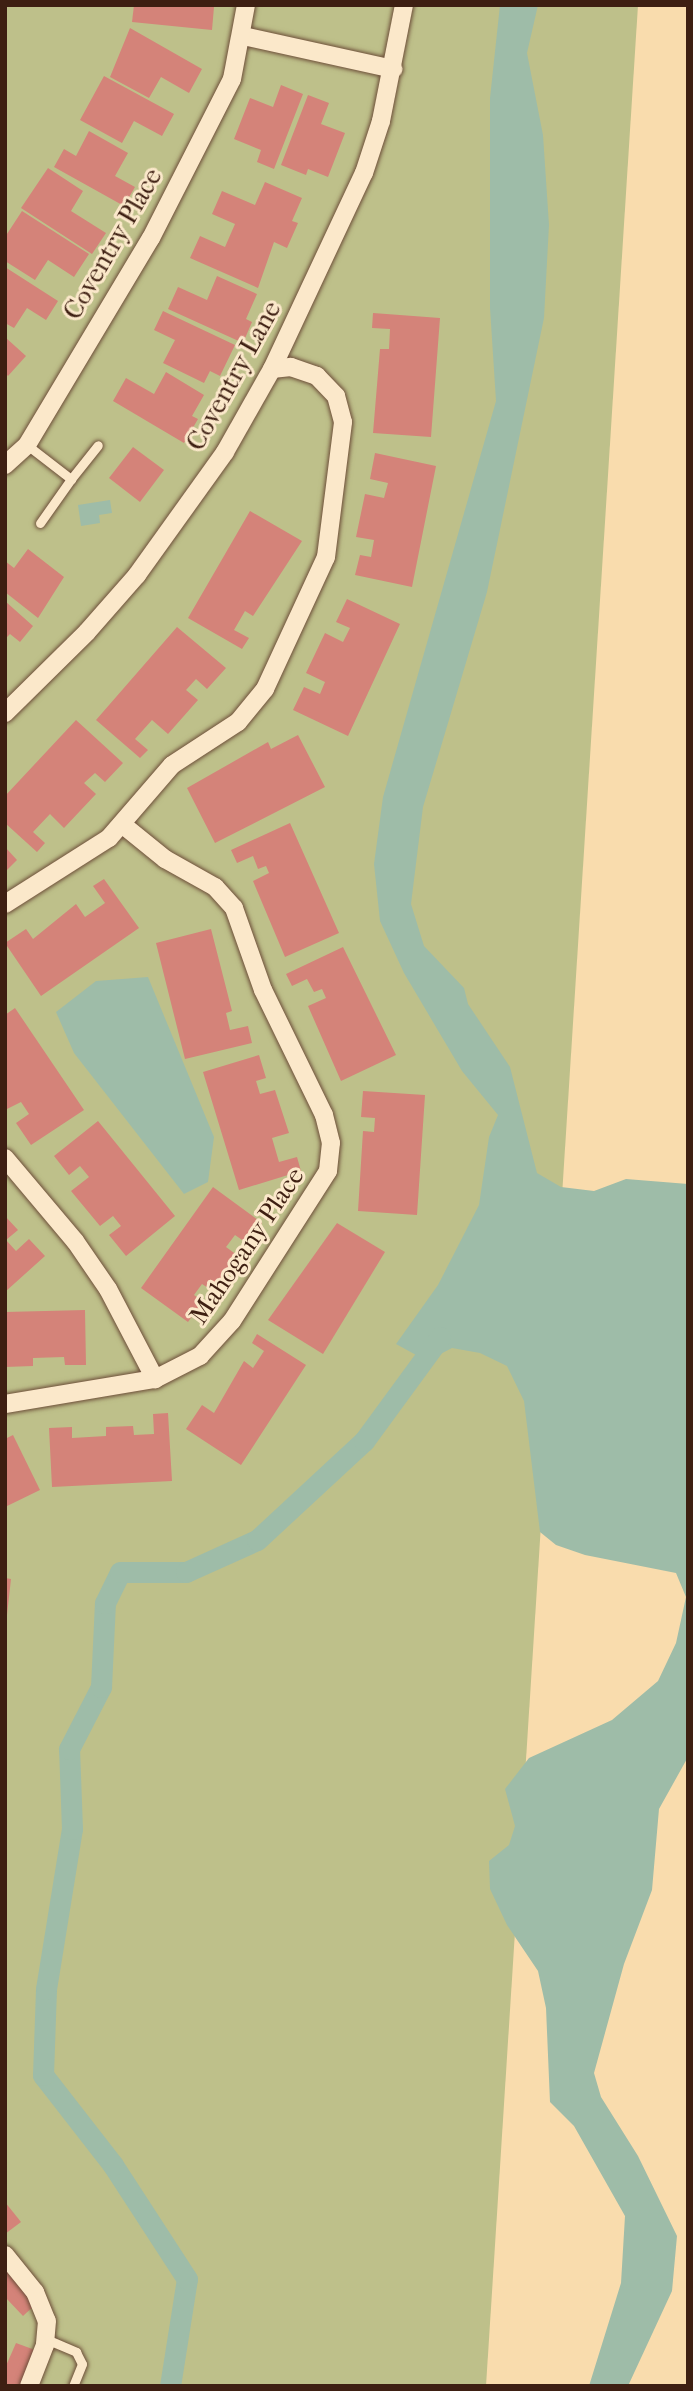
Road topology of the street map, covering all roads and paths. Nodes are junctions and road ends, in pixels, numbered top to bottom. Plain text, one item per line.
1 (246, 5) edge
2 (404, 5) edge
3 (243, 36) junction
4 (393, 69) junction
5 (272, 369) junction
6 (27, 445) junction
7 (98, 445) dead end
8 (5, 465) edge
9 (71, 479) junction
10 (40, 523) dead end
11 (5, 713) edge
12 (123, 825) junction
13 (5, 904) edge
14 (5, 1158) edge
15 (155, 1379) junction
16 (5, 1404) edge
17 (5, 2255) edge
18 (46, 2339) junction
19 (29, 2386) edge
20 (73, 2386) edge

1 - 3 street, Coventry Place
2 - 4 street, Coventry Lane
3 - 4 street
3 - 6 street, Coventry Place
4 - 5 street, Coventry Lane
5 - 11 street, Coventry Lane
5 - 12 street
6 - 8 street, Coventry Place
6 - 9 lane
7 - 9 lane
9 - 10 lane
12 - 13 street
12 - 15 street, Mahogany Place
14 - 15 street
15 - 16 street, Mahogany Place
17 - 18 street
18 - 19 street
18 - 20 lane

